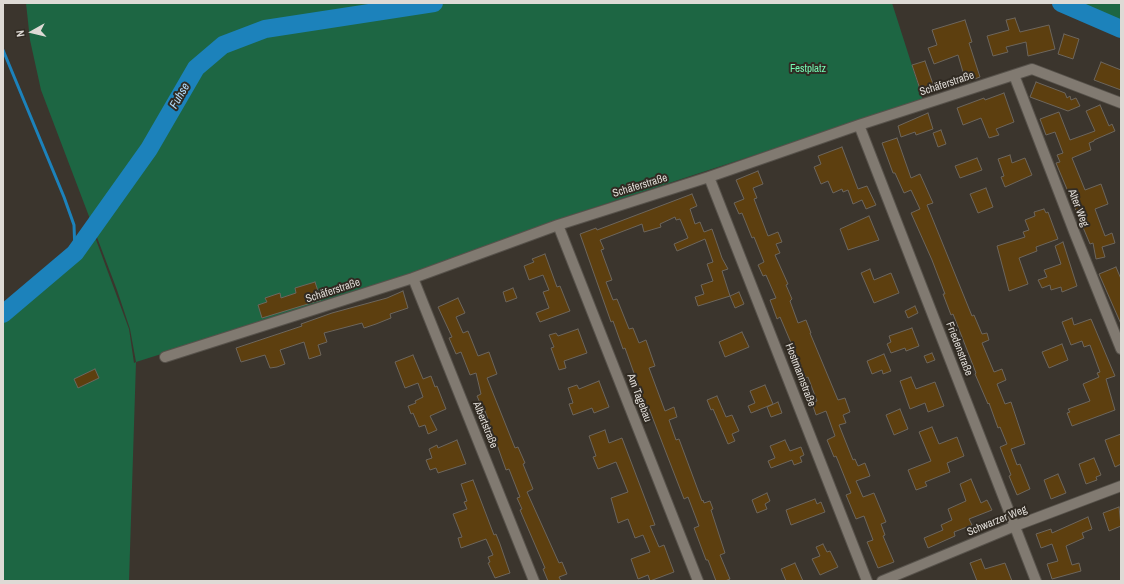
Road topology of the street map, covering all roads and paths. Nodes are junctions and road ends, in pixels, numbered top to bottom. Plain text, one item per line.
1 (1014, 75) junction
2 (1121, 103) edge
3 (859, 125) junction
4 (710, 177) junction
5 (558, 225) junction
6 (413, 278) junction
7 (1121, 349) edge
8 (165, 357) dead end
9 (1121, 486) edge
10 (1015, 526) junction
11 (534, 581) edge
12 (698, 581) edge
13 (868, 581) edge
14 (882, 581) edge
15 (1036, 581) edge

1 - 2 street, Schäferstraße
1 - 3 street, Schäferstraße
1 - 7 street, Alter Weg
3 - 4 street, Schäferstraße
3 - 10 street, Friedenstraße
4 - 5 street, Schäferstraße
4 - 13 street, Hostmannstraße
5 - 6 street, Schäferstraße
5 - 12 street, Am Tagebau
6 - 8 street, Schäferstraße
6 - 11 street, Albertstraße
9 - 10 street, Schwarzer Weg
10 - 14 street, Schwarzer Weg
10 - 15 street, Friedenstraße

